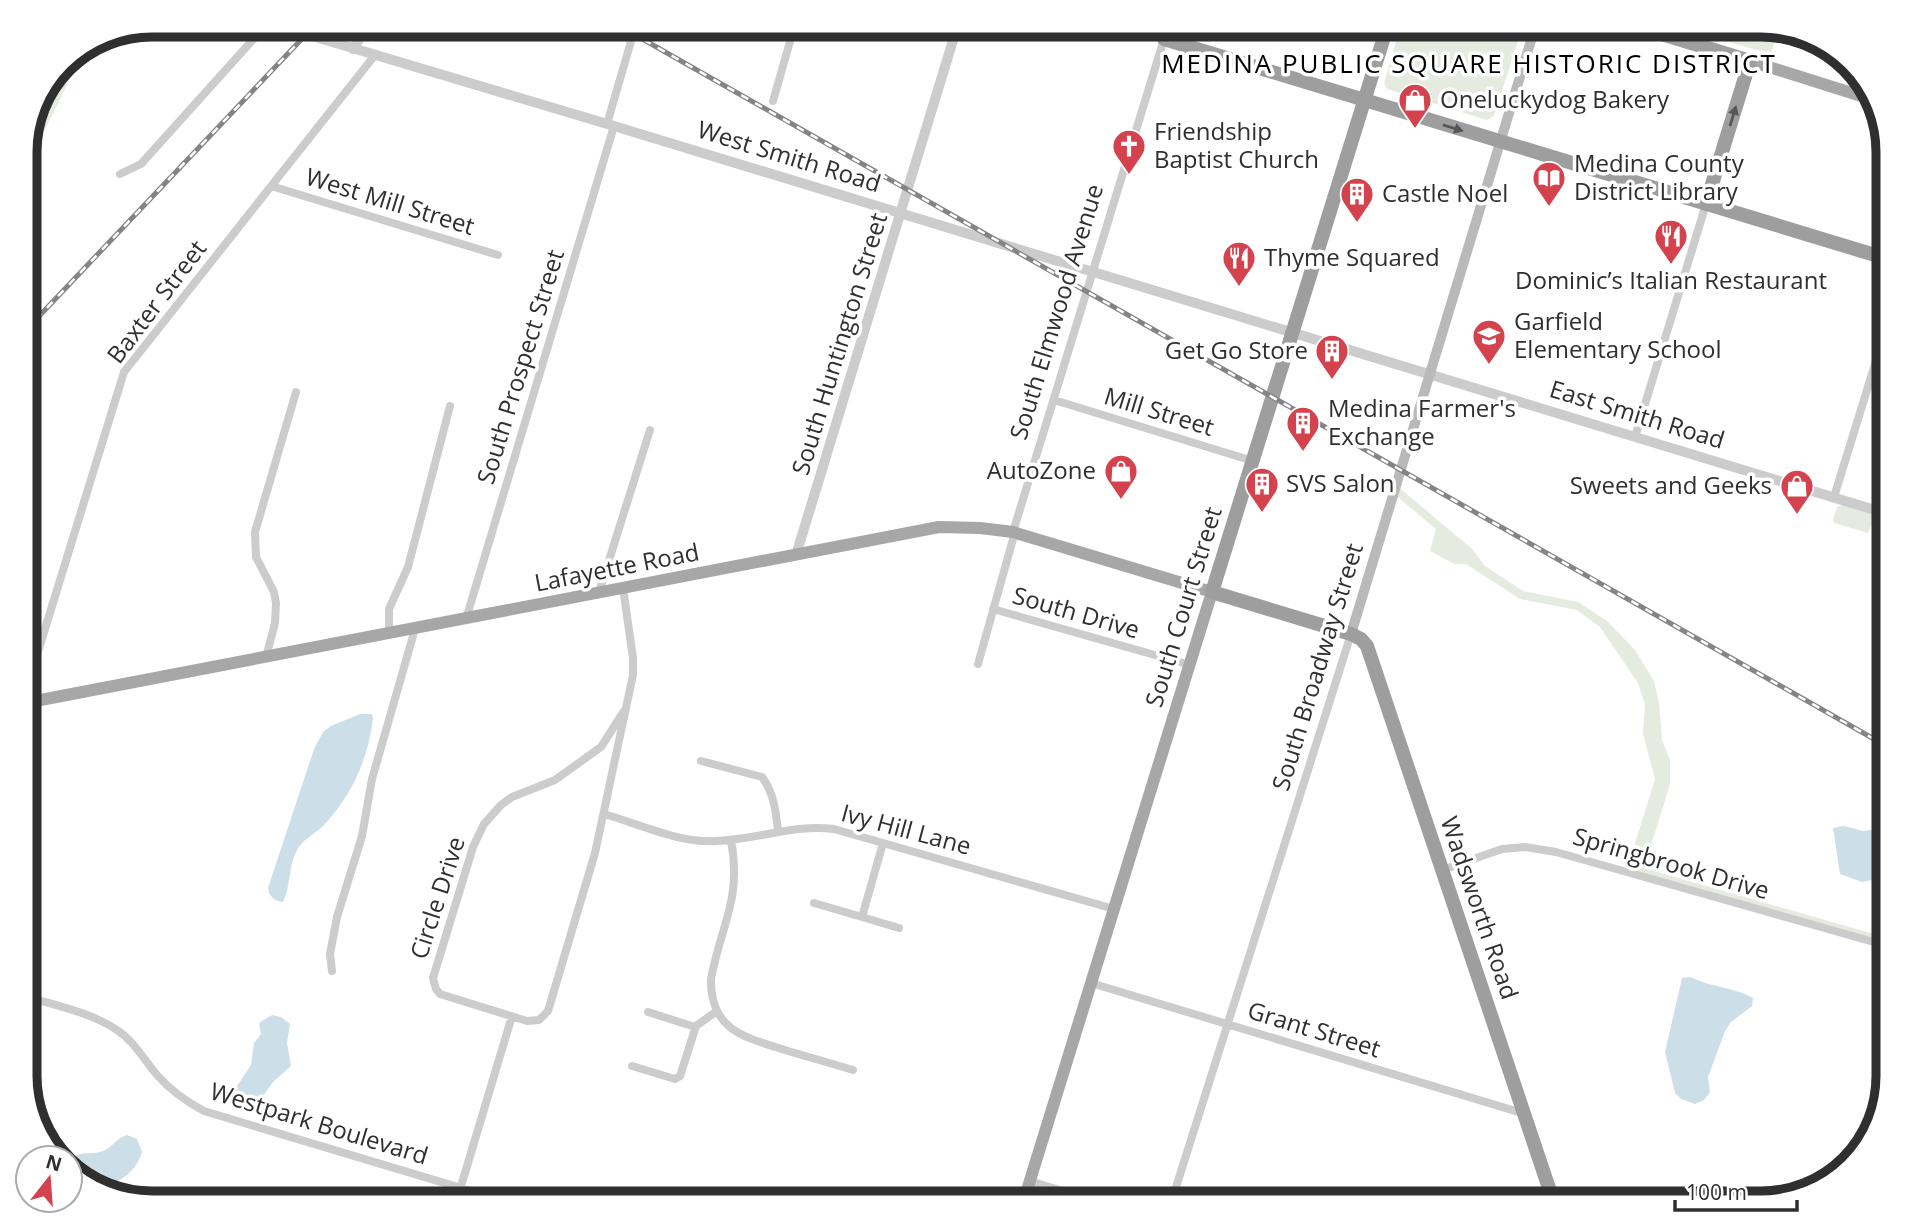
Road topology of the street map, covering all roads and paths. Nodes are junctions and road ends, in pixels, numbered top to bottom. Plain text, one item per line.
1 (258, 37) edge
2 (313, 37) edge
3 (361, 37) edge
4 (633, 37) edge
5 (791, 37) edge
6 (954, 37) edge
7 (1158, 37) edge
8 (1384, 37) edge
9 (1532, 37) edge
10 (1672, 37) edge
11 (1164, 39) junction
12 (353, 49) junction
13 (375, 55) junction
14 (1750, 61) junction
15 (1862, 96) edge
16 (1364, 100) junction
17 (773, 101) dead end
18 (611, 125) junction
19 (1501, 142) junction
20 (120, 174) dead end
21 (271, 186) junction
22 (1706, 204) junction
23 (902, 214) junction
24 (498, 255) dead end
25 (1876, 255) edge
26 (1093, 272) junction
27 (1293, 333) junction
28 (1876, 361) edge
29 (1429, 374) junction
30 (296, 392) dead end
31 (1054, 400) junction
32 (450, 406) dead end
33 (650, 430) dead end
34 (1635, 437) junction
35 (1253, 461) junction
36 (1834, 497) junction
37 (1876, 510) edge
38 (1014, 532) junction
39 (796, 555) junction
40 (623, 588) junction
41 (599, 592) junction
42 (1212, 592) junction
43 (993, 609) junction
44 (466, 619) junction
45 (415, 629) junction
46 (389, 634) junction
47 (1351, 634) junction
48 (37, 655) edge
49 (266, 657) junction
50 (978, 664) dead end
51 (1189, 665) junction
52 (37, 701) edge
53 (624, 710) junction
54 (701, 761) dead end
55 (604, 814) junction
56 (778, 831) junction
57 (731, 840) junction
58 (883, 843) junction
59 (1442, 870) junction
60 (814, 903) dead end
61 (1114, 909) junction
62 (862, 917) junction
63 (899, 928) dead end
64 (1876, 943) edge
65 (332, 971) dead end
66 (1091, 983) junction
67 (37, 1000) edge
68 (717, 1011) junction
69 (648, 1012) dead end
70 (512, 1016) junction
71 (1227, 1024) junction
72 (695, 1027) junction
73 (632, 1066) dead end
74 (853, 1070) dead end
75 (1525, 1114) junction
76 (1030, 1181) junction
77 (461, 1188) junction
78 (460, 1191) edge
79 (471, 1191) edge
80 (1027, 1191) edge
81 (1063, 1191) edge
82 (1175, 1191) edge
83 (1550, 1191) edge

1 - 20 street
2 - 12 street, West Smith Road
3 - 12 street
4 - 18 street, South Prospect Street
5 - 17 street
6 - 23 street, South Huntington Street
7 - 11 street
8 - 16 highway, South Court Street
9 - 19 main road, South Broadway Street
10 - 14 highway
11 - 16 highway
11 - 26 street, South Elmwood Avenue
12 - 13 street, West Smith Road
13 - 18 street, West Smith Road
13 - 21 street, Baxter Street
14 - 15 main road
22 -> 14 highway
16 -> 19 highway
16 - 27 highway, South Court Street
18 - 23 street, West Smith Road
18 - 44 street, South Prospect Street
19 - 22 highway
19 - 29 main road, South Broadway Street
21 - 24 street, West Mill Street
21 - 48 street, Baxter Street
22 - 25 highway
22 - 34 street
23 - 26 street, West Smith Road
23 - 39 street, South Huntington Street
26 - 27 street, West Smith Road
26 - 31 street, South Elmwood Avenue
27 - 29 street, East Smith Road
27 - 35 highway, South Court Street
28 - 36 street
29 - 34 street, East Smith Road
29 - 47 main road, South Broadway Street
30 - 49 street
31 - 35 street, Mill Street
31 - 38 street, South Elmwood Avenue
32 - 46 street
33 - 41 street
34 - 36 street, East Smith Road
35 - 42 highway, South Court Street
36 - 37 street, East Smith Road
38 - 39 main road, Lafayette Road
38 - 42 main road, Lafayette Road
38 - 43 street, South Elmwood Avenue
39 - 40 main road, Lafayette Road
40 - 41 main road, Lafayette Road
40 - 53 street, Circle Drive
41 - 44 main road, Lafayette Road
42 - 47 highway
42 - 51 main road, South Court Street
43 - 50 street, South Elmwood Avenue
43 - 51 street, South Drive
44 - 45 main road, Lafayette Road
45 - 46 main road, Lafayette Road
45 - 65 street
46 - 49 main road, Lafayette Road
47 - 59 highway, Wadsworth Road
47 - 71 street, South Broadway Street
49 - 52 main road, Lafayette Road
51 - 61 main road, South Court Street
53 - 55 street, Circle Drive
53 - 70 street, Circle Drive
54 - 56 street
55 - 57 street, Ivy Hill Lane
55 - 70 street, Circle Drive
56 - 57 street, Ivy Hill Lane
56 - 58 street, Ivy Hill Lane
57 - 68 street
58 - 61 street, Ivy Hill Lane
58 - 62 street
59 - 64 street, Springbrook Drive
59 - 75 highway, Wadsworth Road
60 - 62 street
61 - 66 main road, South Court Street
62 - 63 street
66 - 71 street, Grant Street
66 - 76 main road, South Court Street
67 - 77 street, Westpark Boulevard
68 - 72 street
68 - 74 street
69 - 72 street
70 - 77 street
71 - 75 street, Grant Street
71 - 82 street, South Broadway Street
72 - 73 street
75 - 83 highway, Wadsworth Road
76 - 80 main road, South Court Street
76 - 81 street
77 - 78 street
77 - 79 street, Westpark Boulevard

